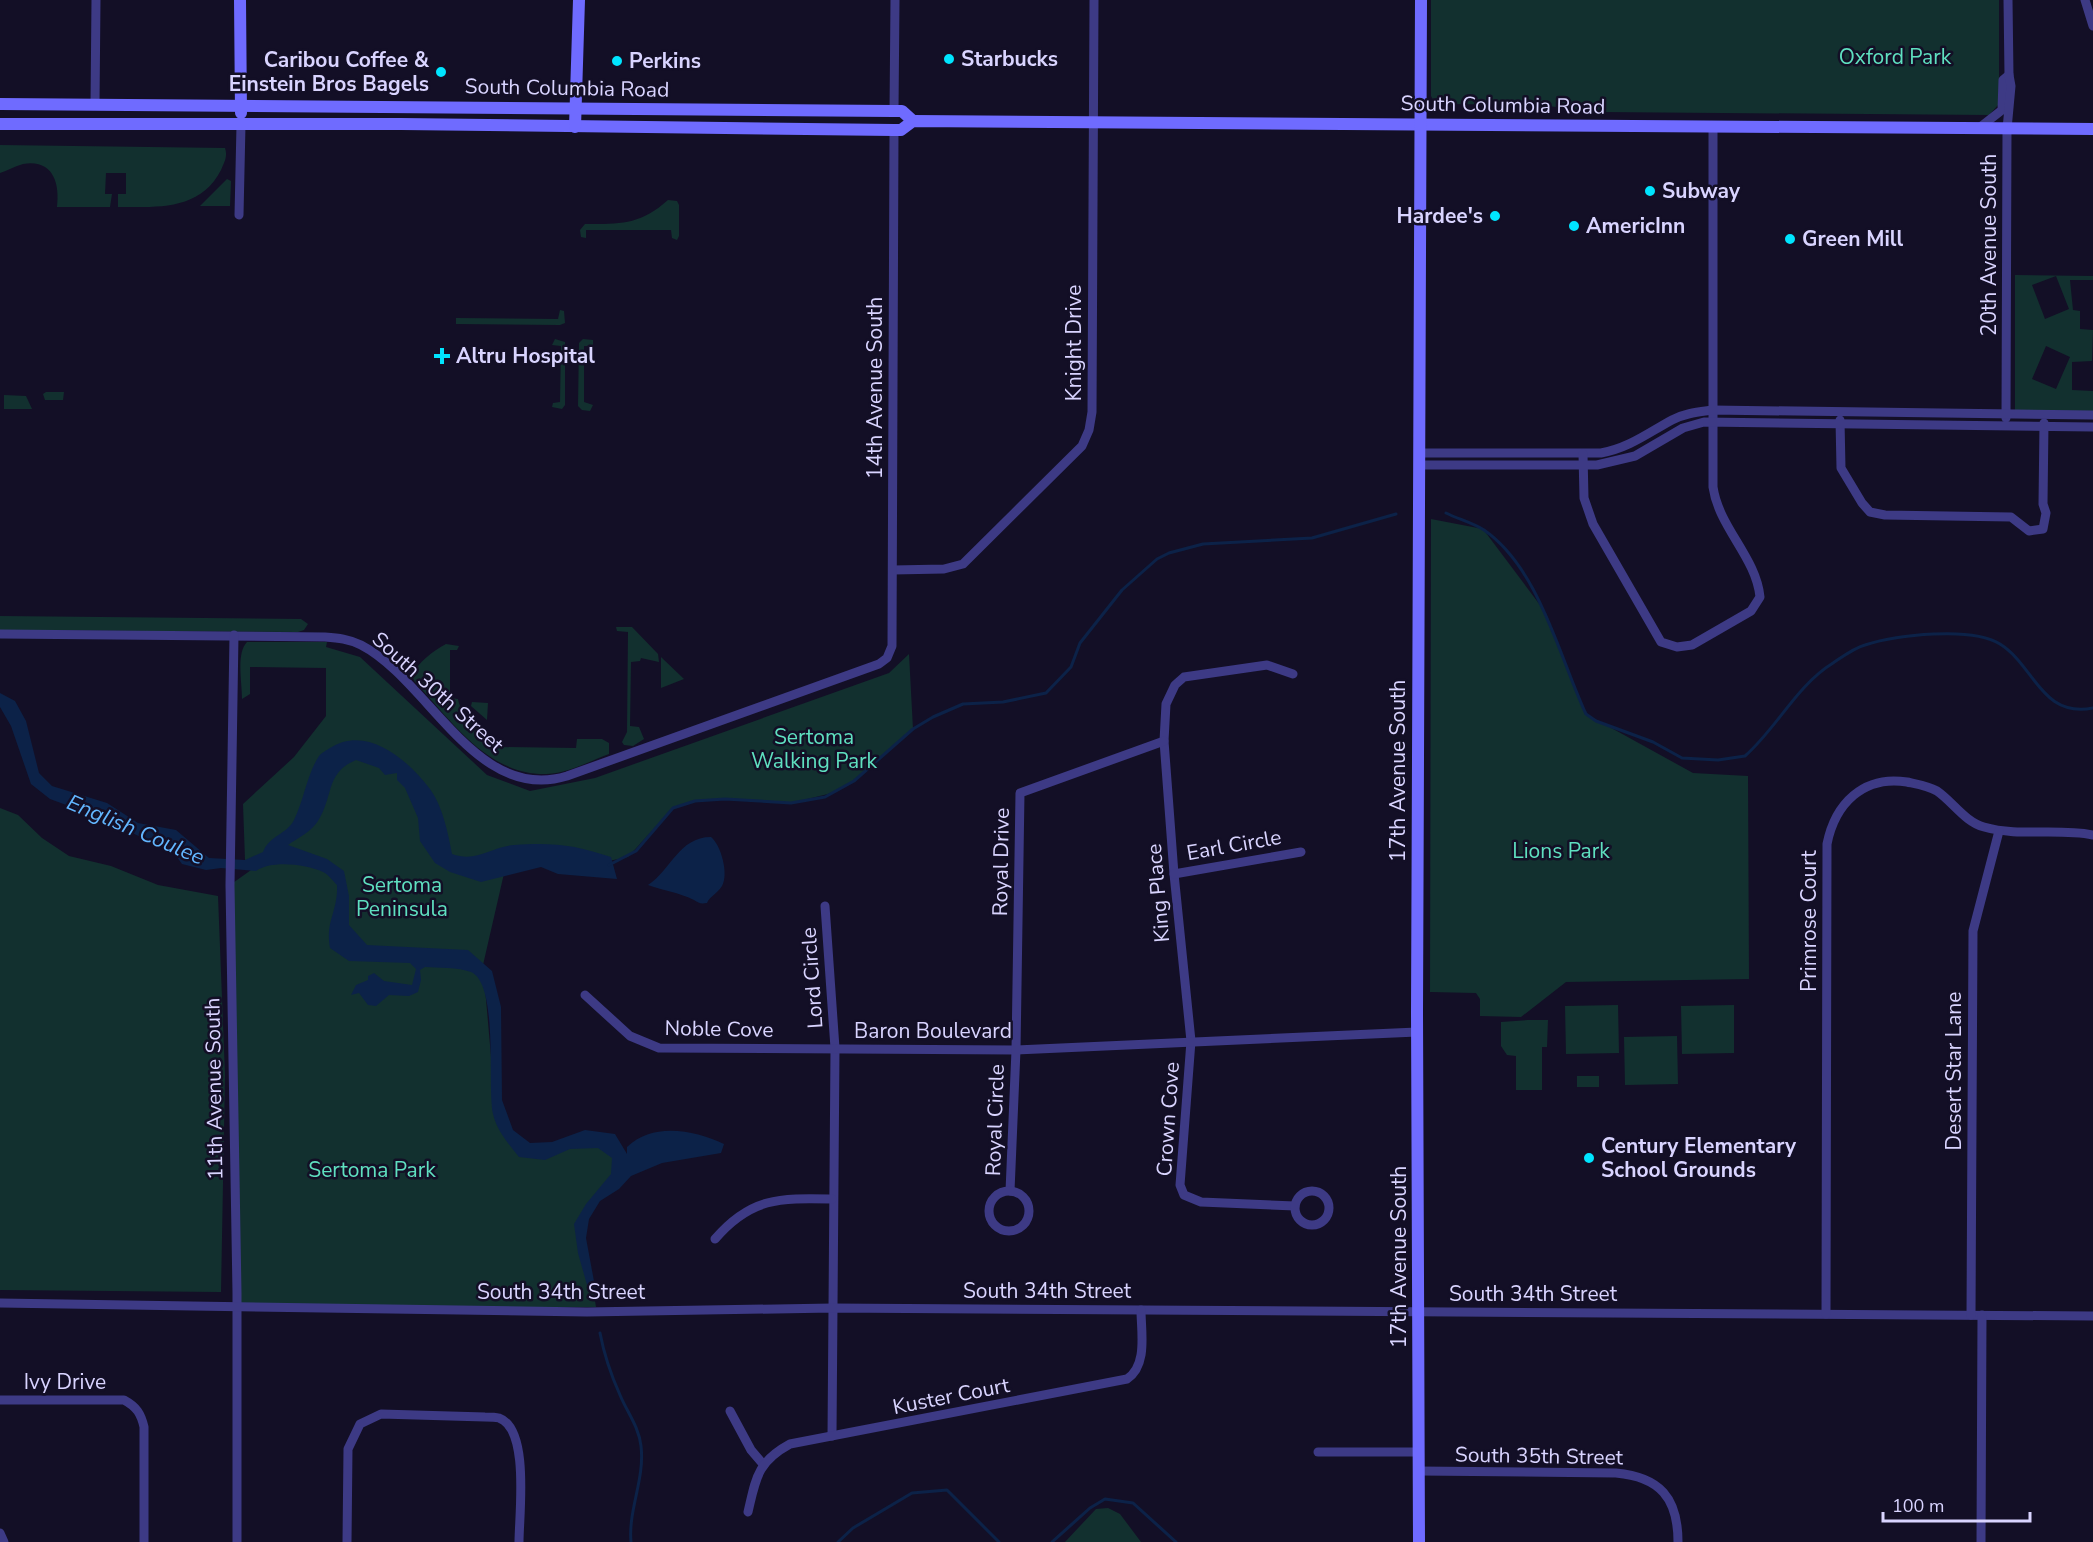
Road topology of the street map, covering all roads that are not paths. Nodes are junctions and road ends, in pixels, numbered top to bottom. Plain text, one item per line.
1 (96, 0) edge
2 (240, 0) edge
3 (579, 0) edge
4 (895, 0) edge
5 (1094, 0) edge
6 (1421, 0) edge
7 (2008, 0) edge
8 (2085, 0) edge
9 (2093, 26) edge
10 (2009, 75) junction
11 (0, 104) edge
12 (95, 104) junction
13 (241, 106) junction
14 (575, 108) junction
15 (894, 111) junction
16 (1093, 120) junction
17 (913, 121) junction
18 (0, 124) edge
19 (1419, 124) junction
20 (241, 125) junction
21 (1713, 126) junction
22 (574, 128) junction
23 (1979, 128) junction
24 (843, 129) junction
25 (2007, 129) junction
26 (2093, 129) edge
27 (894, 130) junction
28 (239, 215) dead end
29 (1713, 410) junction
30 (1840, 413) junction
31 (2006, 414) junction
32 (2044, 415) junction
33 (2093, 415) edge
34 (1713, 422) junction
35 (1840, 426) junction
36 (2006, 427) junction
37 (2044, 427) junction
38 (2093, 427) edge
39 (1583, 454) junction
40 (1420, 459) junction
41 (1583, 466) junction
42 (893, 570) junction
43 (0, 634) edge
44 (234, 635) junction
45 (892, 646) joint
46 (1293, 674) dead end
47 (1164, 741) junction
48 (1999, 831) junction
49 (2093, 835) edge
50 (1301, 852) dead end
51 (1174, 874) junction
52 (825, 906) dead end
53 (585, 995) dead end
54 (1417, 1032) junction
55 (1191, 1041) junction
56 (835, 1048) junction
57 (1016, 1050) junction
58 (1010, 1191) junction
59 (832, 1199) junction
60 (1295, 1206) dead end
61 (715, 1239) dead end
62 (0, 1303) edge
63 (237, 1308) junction
64 (832, 1308) junction
65 (1141, 1310) junction
66 (1419, 1311) junction
67 (1826, 1314) junction
68 (1971, 1315) junction
69 (1982, 1315) junction
70 (2093, 1316) edge
71 (0, 1400) edge
72 (730, 1411) dead end
73 (832, 1436) junction
74 (1317, 1452) dead end
75 (1419, 1452) junction
76 (763, 1464) junction
77 (1419, 1472) junction
78 (748, 1512) dead end
79 (0, 1533) edge
80 (4, 1542) edge
81 (144, 1542) edge
82 (237, 1542) edge
83 (347, 1542) edge
84 (519, 1542) edge
85 (1419, 1542) edge
86 (1678, 1542) edge
87 (1981, 1542) edge

1 - 12 street
2 - 13 main road
3 - 14 main road
4 - 15 street
5 - 16 street, Knight Drive
6 - 19 main road, 17th Avenue South
7 - 10 street, 20th Avenue South
8 - 9 street
10 - 23 street, 20th Avenue South
10 - 25 street, 20th Avenue South
11 - 12 main road, South Columbia Road
12 - 13 main road, South Columbia Road
13 - 14 main road, South Columbia Road
13 - 20 main road
14 - 15 main road, South Columbia Road
14 - 22 main road
15 - 17 main road, South Columbia Road
15 - 24 main road
16 - 17 main road, South Columbia Road
16 - 19 main road, South Columbia Road
16 - 42 street, Knight Drive
17 - 27 main road, South Columbia Road
18 - 20 main road, South Columbia Road
19 - 21 main road, South Columbia Road
19 - 40 main road, 17th Avenue South
20 - 22 main road, South Columbia Road
20 - 28 street
21 - 23 main road, South Columbia Road
21 - 29 street
22 - 24 main road, South Columbia Road
23 - 25 main road, South Columbia Road
24 - 27 main road, South Columbia Road
25 - 26 main road, South Columbia Road
25 - 31 street, 20th Avenue South
27 - 42 street, 14th Avenue South
29 - 30 street
29 - 34 street
29 - 39 street
30 - 31 street
30 - 35 street
31 - 32 street
31 - 36 street, 20th Avenue South
32 - 33 street
32 - 37 street
34 - 35 street
34 - 41 street
34 - 41 street
35 - 36 street
35 - 37 street
36 - 37 street
37 - 38 street
39 - 40 street
39 - 41 street
40 - 41 street
40 - 54 main road, 17th Avenue South
42 - 45 street, 14th Avenue South
43 - 44 street, South 30th Street
44 - 45 street, South 30th Street
44 - 63 street, 11th Avenue South
46 - 47 street, King Place
47 - 51 street, King Place
47 - 57 street, Royal Drive
48 - 49 street, Primrose Court
48 - 67 street, Primrose Court
48 - 68 street, Desert Star Lane
50 - 51 street, Earl Circle
51 - 55 street, King Place
52 - 56 street, Lord Circle
53 - 56 street, Noble Cove
54 - 55 street, Baron Boulevard
54 - 66 main road, 17th Avenue South
55 - 57 street, Baron Boulevard
55 - 60 street, Crown Cove
56 - 57 street, Baron Boulevard
56 - 59 street, Baron Boulevard
57 - 58 street, Royal Circle
58 - 58 street, Royal Circle
59 - 61 street
59 - 64 street, Baron Boulevard
62 - 63 street, South 34th Street
63 - 64 street, South 34th Street
63 - 82 street, 11th Avenue South
64 - 65 street, South 34th Street
64 - 73 street, Baron Boulevard
65 - 66 street, South 34th Street
65 - 73 street, Kuster Court
66 - 67 street, South 34th Street
66 - 75 main road, 17th Avenue South
67 - 68 street, South 34th Street
68 - 69 street, South 34th Street
69 - 70 street, South 34th Street
69 - 87 street
71 - 81 street, Ivy Drive
72 - 76 street
73 - 76 street, Kuster Court
74 - 75 street
75 - 77 main road, 17th Avenue South
76 - 78 street
77 - 85 main road, 17th Avenue South
77 - 86 street, South 35th Street
79 - 80 street
83 - 84 street

